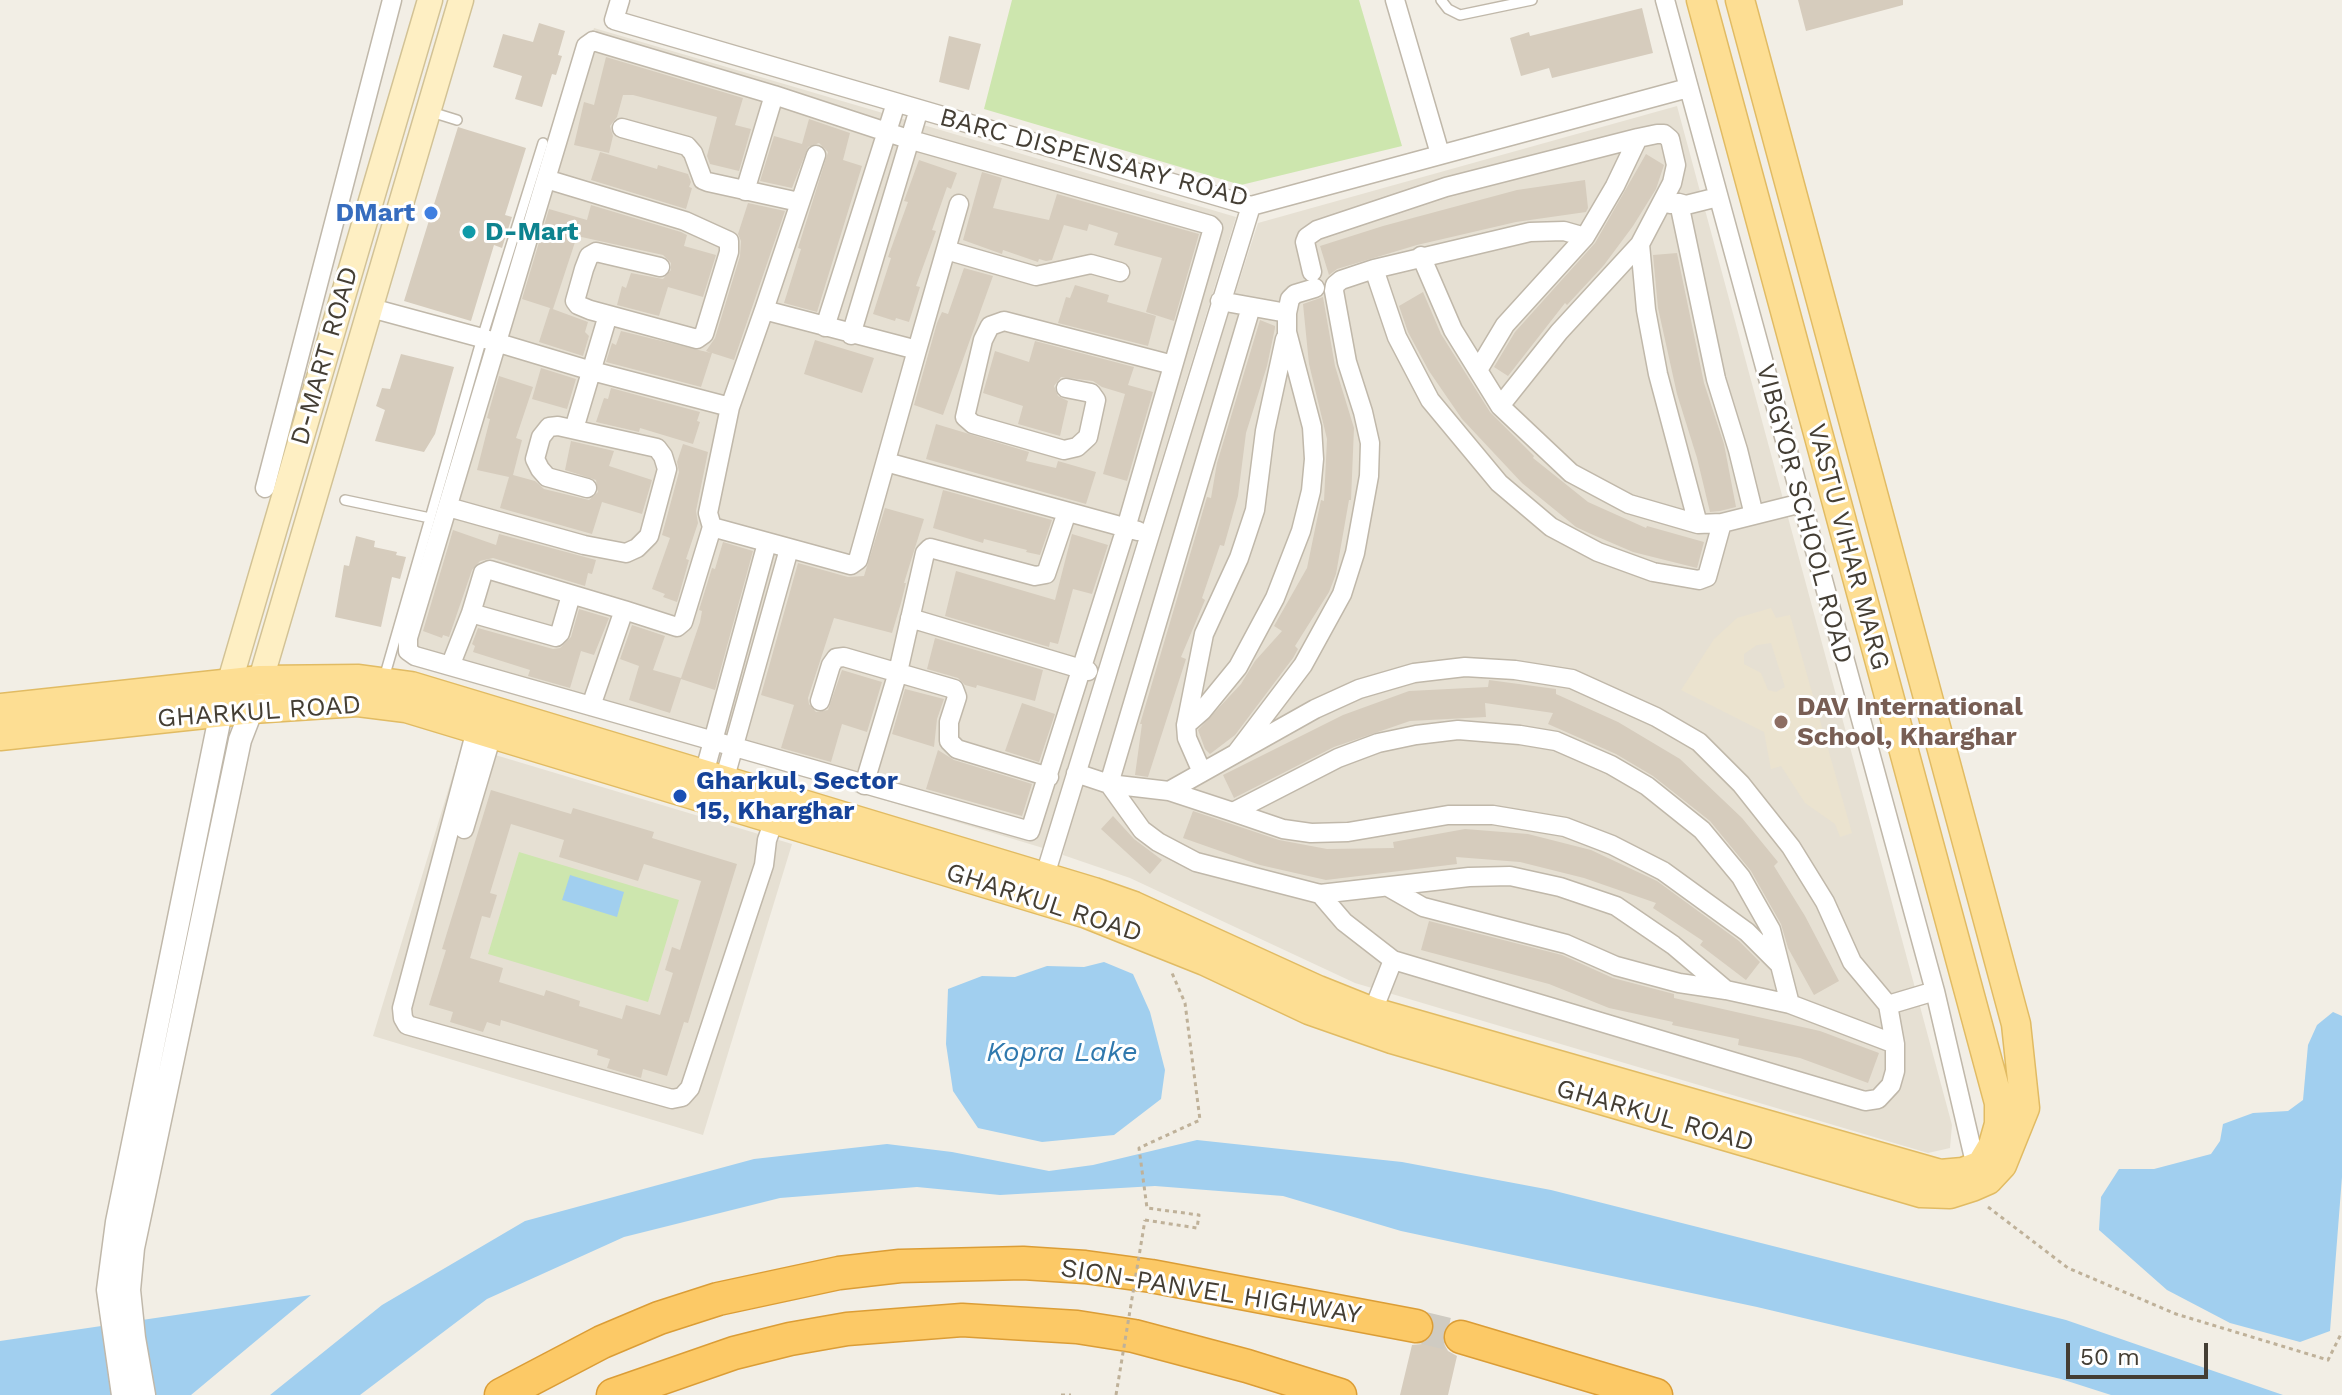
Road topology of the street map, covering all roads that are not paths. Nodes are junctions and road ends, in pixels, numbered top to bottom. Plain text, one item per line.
1 (392, 0) edge
2 (430, 0) edge
3 (461, 0) edge
4 (620, 0) edge
5 (1395, 0) edge
6 (1441, 0) edge
7 (1532, 0) edge
8 (1665, 0) edge
9 (1701, 0) edge
10 (1740, 0) edge
11 (1688, 88) junction
12 (774, 95) junction
13 (896, 103) junction
14 (919, 109) junction
15 (428, 111) junction
16 (457, 120) dead end
17 (622, 128) dead end
18 (888, 131) junction
19 (1638, 138) junction
20 (908, 139) junction
21 (543, 143) dead end
22 (1440, 154) junction
23 (816, 155) dead end
24 (546, 179) junction
25 (745, 191) junction
26 (1716, 193) junction
27 (799, 202) junction
28 (1679, 203) junction
29 (959, 204) dead end
30 (1251, 206) junction
31 (1659, 207) junction
32 (1585, 237) junction
33 (1640, 244) junction
34 (946, 250) junction
35 (1421, 256) junction
36 (660, 267) dead end
37 (1374, 269) junction
38 (1120, 272) dead end
39 (1220, 301) junction
40 (1251, 307) junction
41 (371, 308) junction
42 (764, 310) junction
43 (608, 315) junction
44 (1287, 323) junction
45 (825, 327) junction
46 (851, 335) junction
47 (489, 340) junction
48 (917, 350) junction
49 (1173, 365) junction
50 (1478, 370) junction
51 (592, 371) junction
52 (1066, 388) dead end
53 (1500, 406) junction
54 (730, 407) junction
55 (574, 429) junction
56 (886, 462) junction
57 (265, 488) dead end
58 (587, 488) dead end
59 (345, 500) dead end
60 (1802, 503) junction
61 (448, 507) junction
62 (1067, 512) junction
63 (1754, 515) junction
64 (430, 518) junction
65 (1722, 523) junction
66 (1698, 524) junction
67 (712, 527) junction
68 (1126, 528) junction
69 (1150, 534) junction
70 (767, 543) junction
71 (789, 549) junction
72 (571, 595) junction
73 (624, 610) junction
74 (471, 613) junction
75 (910, 618) junction
76 (451, 664) junction
77 (1079, 669) junction
78 (898, 672) junction
79 (1106, 676) junction
80 (260, 680) junction
81 (383, 681) junction
82 (230, 683) junction
83 (820, 701) dead end
84 (591, 706) junction
85 (0, 708) edge
86 (252, 709) junction
87 (221, 712) junction
88 (1186, 725) junction
89 (484, 733) junction
90 (0, 736) edge
91 (713, 741) junction
92 (733, 748) junction
93 (1237, 752) junction
94 (473, 769) junction
95 (1201, 770) junction
96 (1076, 773) junction
97 (1049, 777) junction
98 (1109, 784) junction
99 (864, 785) junction
100 (711, 787) junction
101 (1169, 791) junction
102 (1957, 804) junction
103 (1233, 812) junction
104 (1920, 814) junction
105 (775, 819) junction
106 (464, 829) dead end
107 (758, 863) junction
108 (1388, 887) junction
109 (1041, 888) junction
110 (1320, 894) junction
111 (737, 917) dead end
112 (1393, 960) junction
113 (1780, 964) junction
114 (1726, 990) junction
115 (1935, 991) junction
116 (1790, 1004) junction
117 (1888, 1005) junction
118 (1369, 1021) junction
119 (1895, 1044) junction
120 (1970, 1176) junction
121 (118, 1290) junction
122 (1416, 1326) tunnel mouth
123 (1461, 1337) tunnel mouth
124 (123, 1395) edge
125 (144, 1395) edge
126 (501, 1395) edge
127 (614, 1395) edge
128 (1340, 1395) edge
129 (1656, 1395) edge

1 - 57 street
2 - 82 main road, D-MART ROAD
3 - 15 main road, D-MART ROAD
4 - 13 street, BARC DISPENSARY ROAD
5 - 22 street
6 - 7 lane
8 - 11 street, VIBGYOR SCHOOL ROAD
9 - 104 main road, VASTU VIHAR MARG
10 - 102 main road
11 - 22 street, BARC DISPENSARY ROAD
11 - 26 street, VIBGYOR SCHOOL ROAD
12 - 18 street
12 - 24 street
12 - 25 street
13 - 14 street, BARC DISPENSARY ROAD
13 - 18 street
14 - 20 street
14 - 30 street, BARC DISPENSARY ROAD
15 - 16 lane
15 - 41 main road, D-MART ROAD
17 - 25 street
18 - 20 street
18 - 45 street
19 - 31 street
19 - 32 street
19 - 44 street
20 - 46 street
20 - 49 street
21 - 47 lane
22 - 30 street, BARC DISPENSARY ROAD
23 - 27 street
24 - 43 street
24 - 47 street
25 - 27 street
26 - 28 street
26 - 60 street, VIBGYOR SCHOOL ROAD
27 - 42 street
28 - 31 street
28 - 63 street
29 - 34 street
30 - 39 street
31 - 33 street
32 - 35 street
32 - 50 street
33 - 53 street
33 - 66 street
34 - 38 street
34 - 48 street
35 - 37 street
35 - 50 street
36 - 43 street
37 - 65 street
37 - 93 street
39 - 40 street
39 - 69 street
40 - 44 street
40 - 98 street
41 - 47 street
41 - 80 main road, D-MART ROAD
42 - 45 street
42 - 54 street
43 - 51 street
44 - 88 street
44 - 88 street
45 - 46 street
46 - 48 street
47 - 51 street
47 - 61 street
47 - 64 lane
48 - 56 street
49 - 52 street
49 - 68 street
50 - 53 street
51 - 54 street
51 - 55 street
53 - 66 street
54 - 67 street
55 - 58 street
55 - 61 street
56 - 62 street
56 - 71 street
59 - 64 lane
60 - 63 street
60 - 115 street, VIBGYOR SCHOOL ROAD
61 - 76 street
62 - 68 street
62 - 75 street
63 - 65 street
64 - 81 lane
65 - 66 street
67 - 70 street
67 - 73 street
68 - 69 street
68 - 77 street
69 - 79 street
70 - 71 street
70 - 91 street
71 - 92 street
72 - 73 street
72 - 74 street
72 - 74 street
73 - 84 street
74 - 76 street
75 - 77 street
75 - 78 street
76 - 84 street
77 - 79 street
77 - 97 street
78 - 83 street
78 - 97 street
78 - 99 street
79 - 96 street
80 - 81 main road, GHARKUL ROAD
80 - 82 main road, GHARKUL ROAD
80 - 86 main road, D-MART ROAD
81 - 100 main road, GHARKUL ROAD
82 - 85 main road, GHARKUL ROAD
82 - 87 main road, D-MART ROAD
84 - 91 street
86 - 87 main road, GHARKUL ROAD
86 - 89 main road, GHARKUL ROAD
86 - 121 street
87 - 90 main road, GHARKUL ROAD
87 - 121 street
88 - 95 street
89 - 94 street
89 - 100 main road, GHARKUL ROAD
91 - 92 street
91 - 100 street
92 - 99 street
92 - 100 street
93 - 95 street
93 - 117 street
94 - 106 street
94 - 107 street
95 - 101 street
96 - 98 street
96 - 109 street
97 - 99 street
98 - 101 street
98 - 110 street
100 - 105 main road, GHARKUL ROAD
101 - 103 street
102 - 104 main road
102 - 120 main road
103 - 113 street
103 - 113 street
104 - 120 main road, VASTU VIHAR MARG
105 - 107 street
105 - 109 main road, GHARKUL ROAD
107 - 111 street
108 - 110 street
108 - 114 street
108 - 114 street
109 - 118 main road, GHARKUL ROAD
109 - 118 main road, GHARKUL ROAD
110 - 112 street
112 - 118 street
112 - 119 street
113 - 116 street
114 - 116 street
115 - 117 street
115 - 120 street, VIBGYOR SCHOOL ROAD
116 - 119 street
117 - 119 street
118 - 120 main road, GHARKUL ROAD
121 - 124 street
121 - 125 street
122 - 126 highway, SION-PANVEL HIGHWAY
123 - 129 highway
127 - 128 highway

